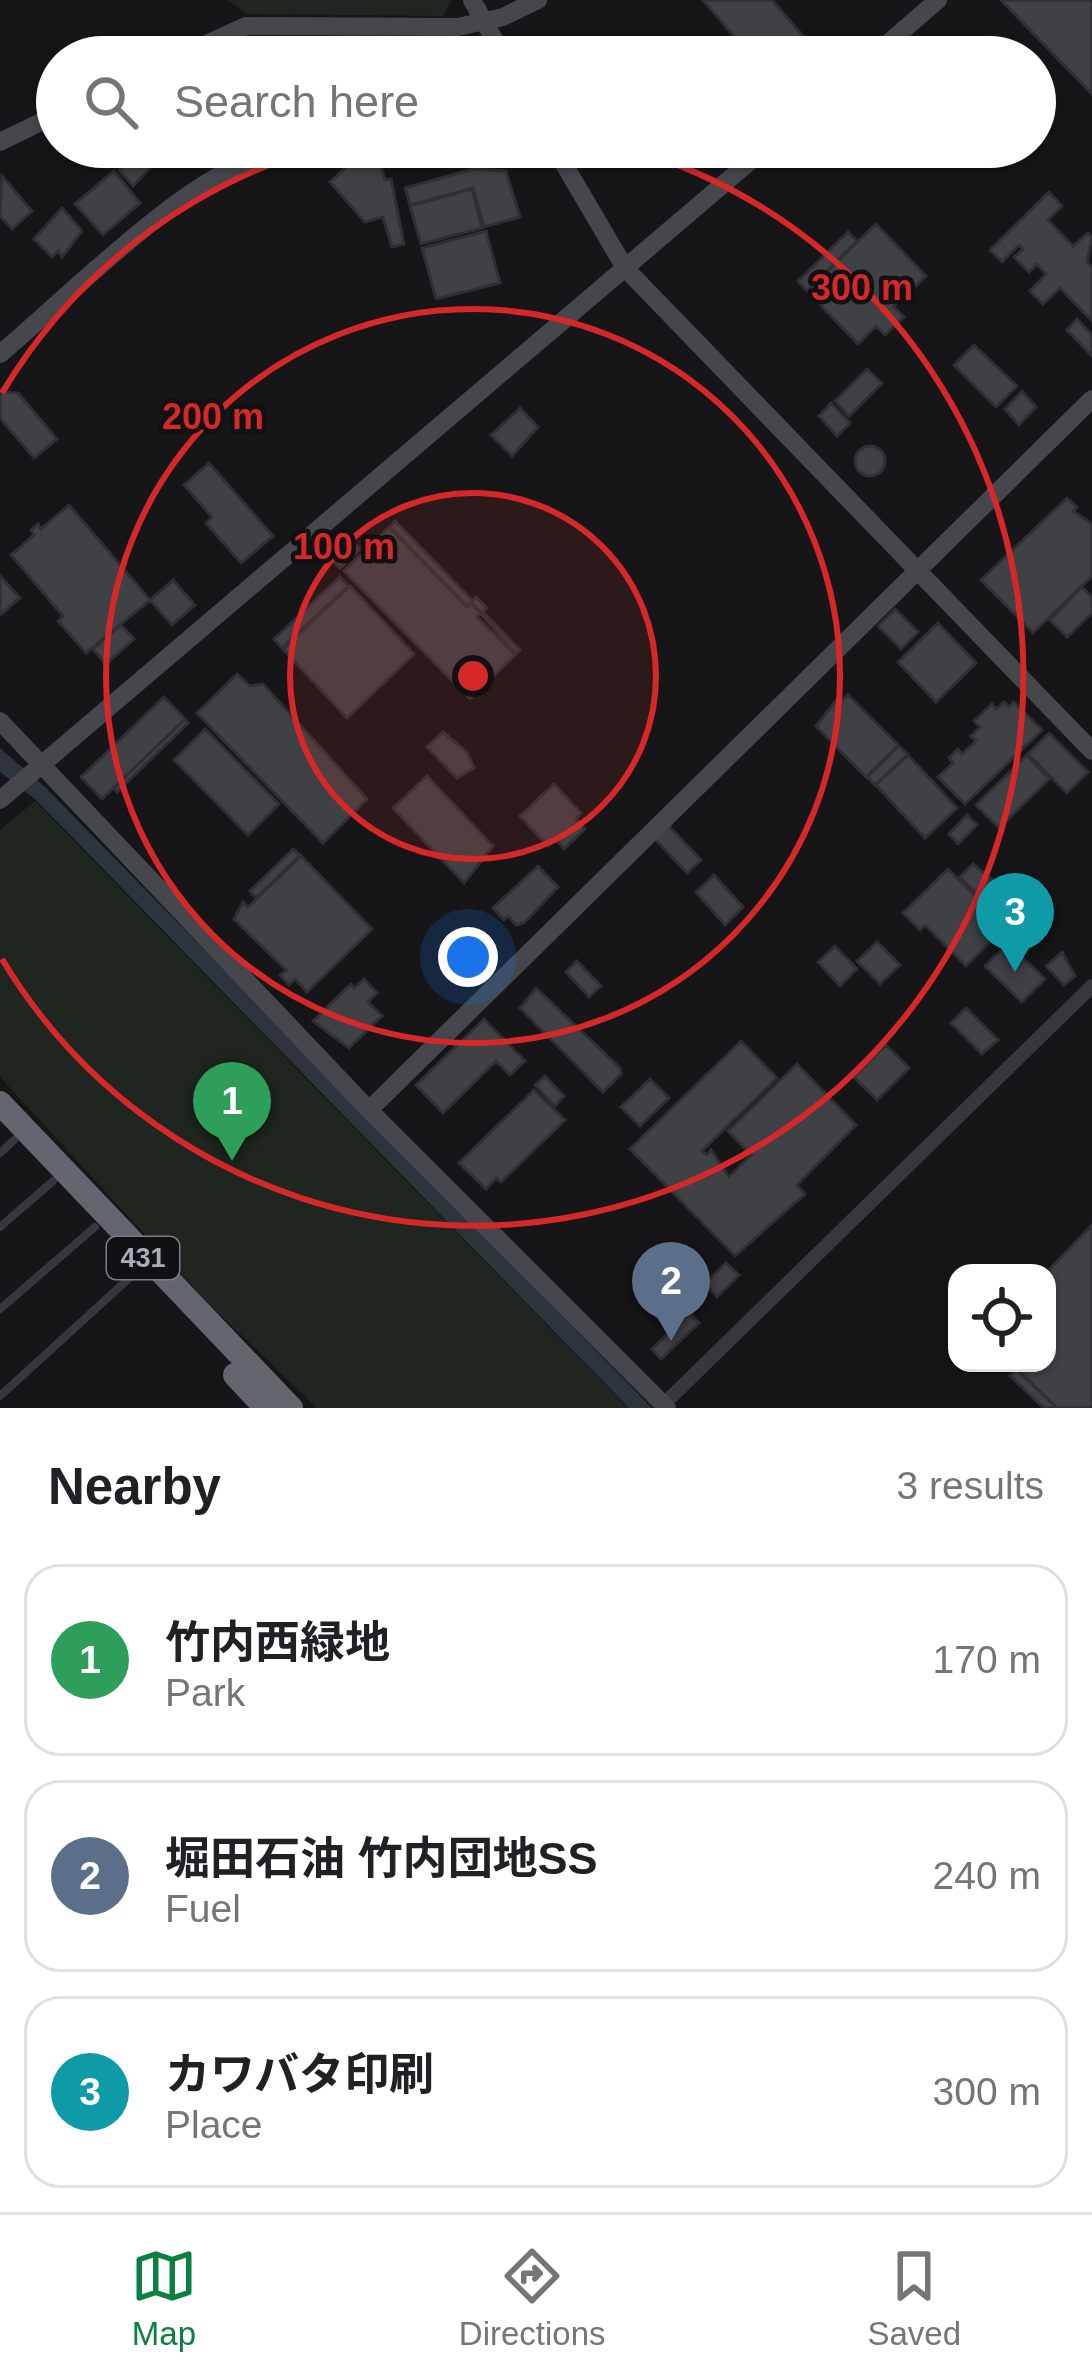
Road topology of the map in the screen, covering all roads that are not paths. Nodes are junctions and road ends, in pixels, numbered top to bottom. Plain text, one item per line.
1 (472, 0) edge
2 (538, 0) edge
3 (938, 0) edge
4 (484, 22) junction
5 (224, 36) edge
6 (492, 36) edge
7 (896, 36) edge
8 (36, 124) edge
9 (0, 142) edge
10 (235, 168) edge
11 (566, 168) edge
12 (742, 168) edge
13 (625, 268) junction
14 (0, 354) edge
15 (1092, 399) edge
16 (916, 571) junction
17 (0, 721) edge
18 (1092, 751) edge
19 (30, 775) junction
20 (0, 800) edge
21 (1092, 986) edge
22 (0, 1103) edge
23 (369, 1110) junction
24 (5, 1139) edge
25 (52, 1181) junction
26 (0, 1227) edge
27 (95, 1227) junction
28 (136, 1271) junction
29 (0, 1309) edge
30 (0, 1396) edge
31 (664, 1407) edge
32 (266, 1408) edge
33 (291, 1408) edge

1 - 4 street
2 - 4 street
3 - 7 street
4 - 5 street
4 - 6 street
8 - 9 street
10 - 14 street
11 - 13 street
12 - 13 street
13 - 16 street
13 - 19 street
15 - 16 street
16 - 18 street
16 - 23 street
17 - 19 street
19 - 20 street
19 - 23 street
21 - 31 street
22 - 33 highway, 431
23 - 31 street
24 - 25 highway, 431
25 - 26 lane
25 - 27 highway, 431
27 - 28 highway, 431
27 - 29 lane
28 - 30 lane
28 - 32 highway, 431

